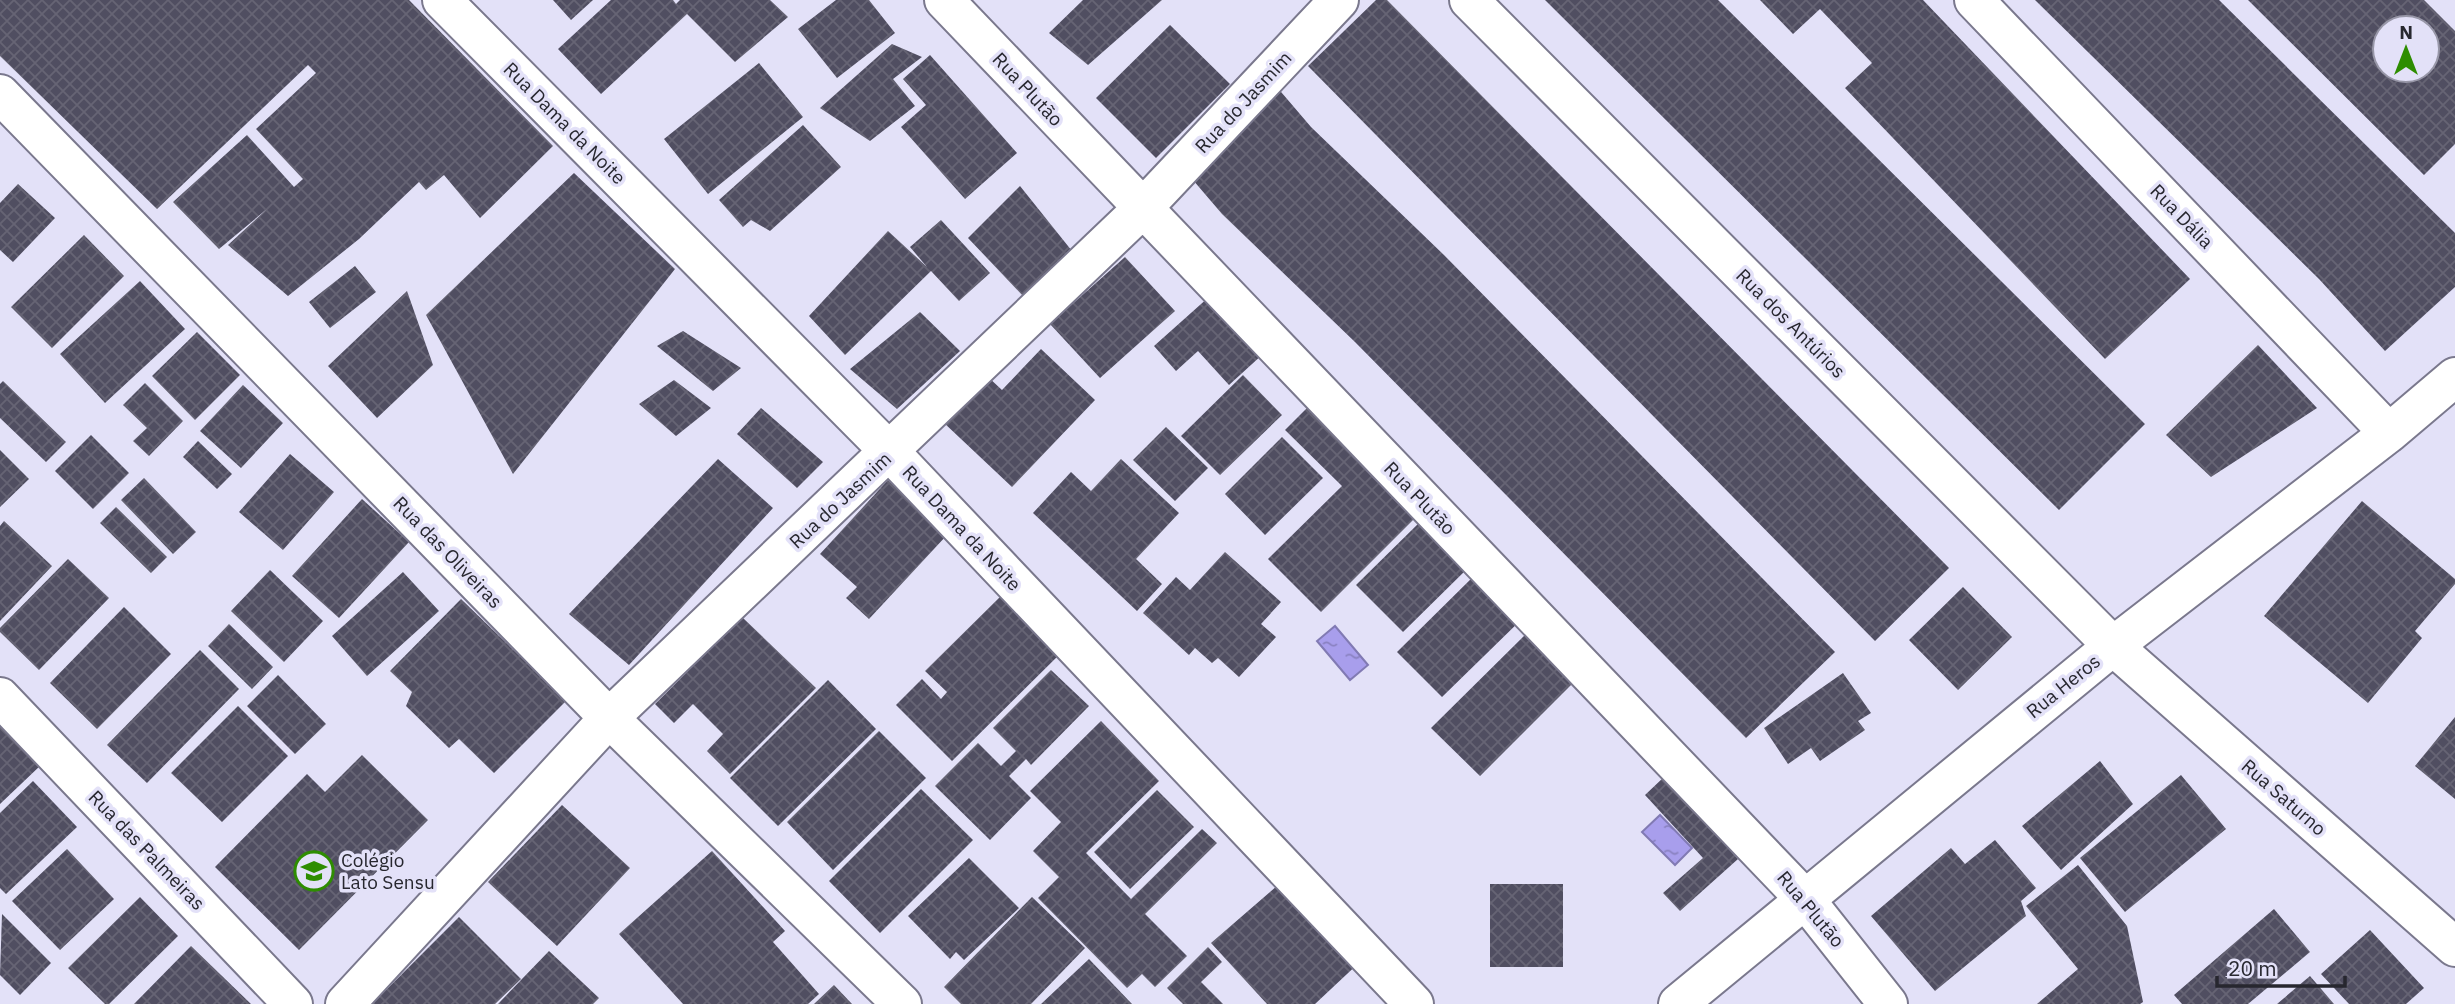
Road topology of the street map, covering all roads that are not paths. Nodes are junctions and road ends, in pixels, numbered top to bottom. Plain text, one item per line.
1 (442, 0) edge
2 (944, 0) edge
3 (1339, 0) edge
4 (1469, 0) edge
5 (1974, 0) edge
6 (0, 94) edge
7 (1142, 209) junction
8 (2455, 377) edge
9 (2389, 433) junction
10 (890, 452) junction
11 (2113, 646) junction
12 (0, 696) edge
13 (609, 718) junction
14 (1804, 898) junction
15 (2455, 947) edge
16 (293, 1004) edge
17 (345, 1004) edge
18 (902, 1004) edge
19 (1414, 1004) edge
20 (1678, 1004) edge
21 (1888, 1004) edge

1 - 10 street, Rua Dama da Noite
2 - 7 street, Rua Plutão
3 - 7 street, Rua do Jasmim
4 - 11 street, Rua dos Antúrios
5 - 9 street, Rua Dália
6 - 13 street, Rua das Oliveiras
7 - 10 street, Rua do Jasmim
7 - 14 street, Rua Plutão
8 - 9 street, Rua Heros
9 - 11 street, Rua Heros
10 - 13 street, Rua do Jasmim
10 - 19 street, Rua Dama da Noite
11 - 14 street, Rua Heros
11 - 15 street, Rua Saturno
12 - 16 street, Rua das Palmeiras
13 - 17 street, Rua do Jasmim
13 - 18 street, Rua das Oliveiras
14 - 20 street, Rua Heros
14 - 21 street, Rua Plutão

